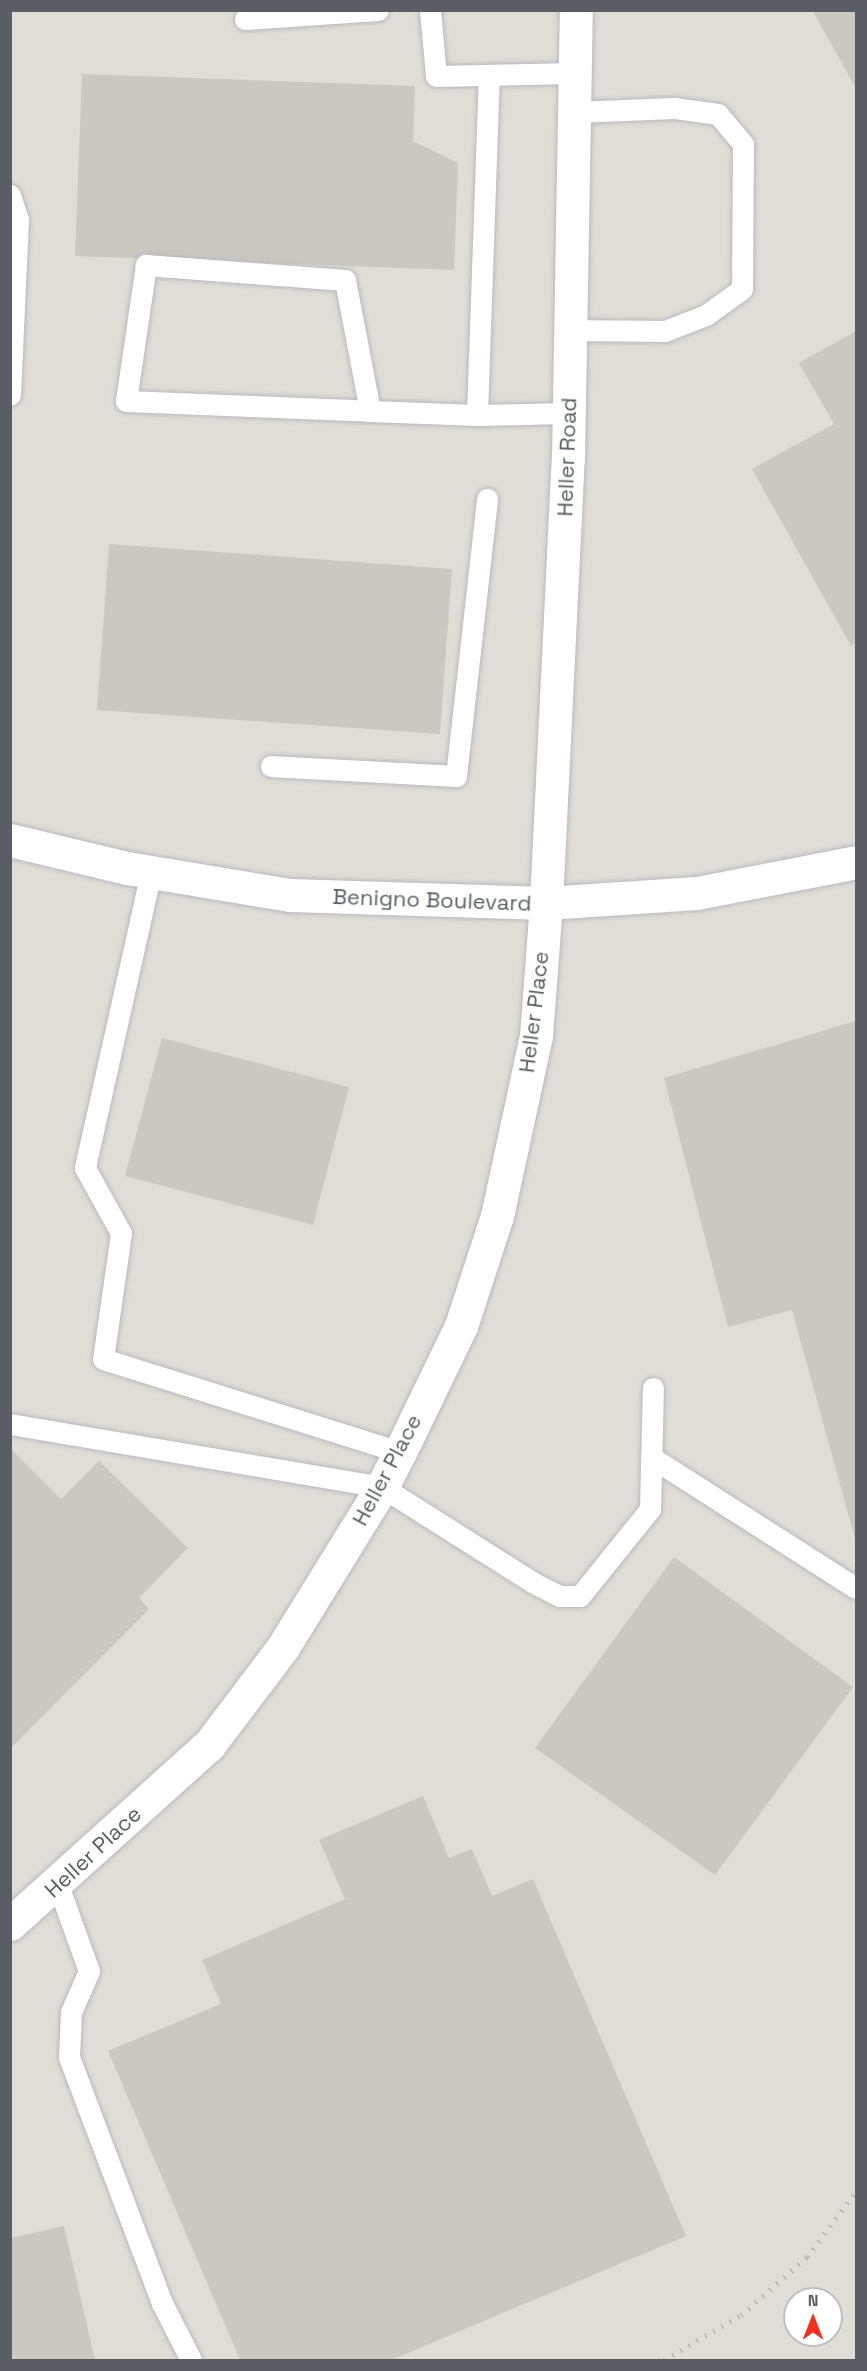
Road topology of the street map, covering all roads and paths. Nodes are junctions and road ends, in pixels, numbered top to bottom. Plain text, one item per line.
1 (378, 10) edge
2 (430, 10) edge
3 (576, 10) edge
4 (245, 19) dead end
5 (575, 73) junction
6 (489, 75) junction
7 (574, 112) junction
8 (10, 195) edge
9 (571, 330) junction
10 (10, 395) edge
11 (370, 411) junction
12 (569, 413) junction
13 (477, 415) junction
14 (487, 500) dead end
15 (271, 766) dead end
16 (10, 840) edge
17 (856, 862) edge
18 (151, 872) junction
19 (546, 903) junction
20 (653, 1388) dead end
21 (10, 1424) edge
22 (400, 1452) junction
23 (651, 1457) junction
24 (382, 1487) junction
25 (856, 1588) edge
26 (58, 1885) junction
27 (10, 1924) edge
28 (191, 2361) edge

1 - 4 lane
2 - 6 lane
3 - 5 street, Heller Road
5 - 6 lane
5 - 7 street, Heller Road
6 - 13 lane
7 - 9 street, Heller Road
7 - 9 lane
8 - 10 lane
9 - 12 street, Heller Road
11 - 11 lane
11 - 13 lane
12 - 13 lane
12 - 19 street, Heller Road
14 - 15 lane
16 - 18 street, Benigno Boulevard
17 - 19 street, Benigno Boulevard
18 - 19 street, Benigno Boulevard
18 - 22 lane
19 - 22 street, Heller Place
20 - 23 lane
21 - 24 lane
22 - 24 street, Heller Place
23 - 24 lane
23 - 25 lane
24 - 26 street, Heller Place
26 - 27 street, Heller Place
26 - 28 lane

